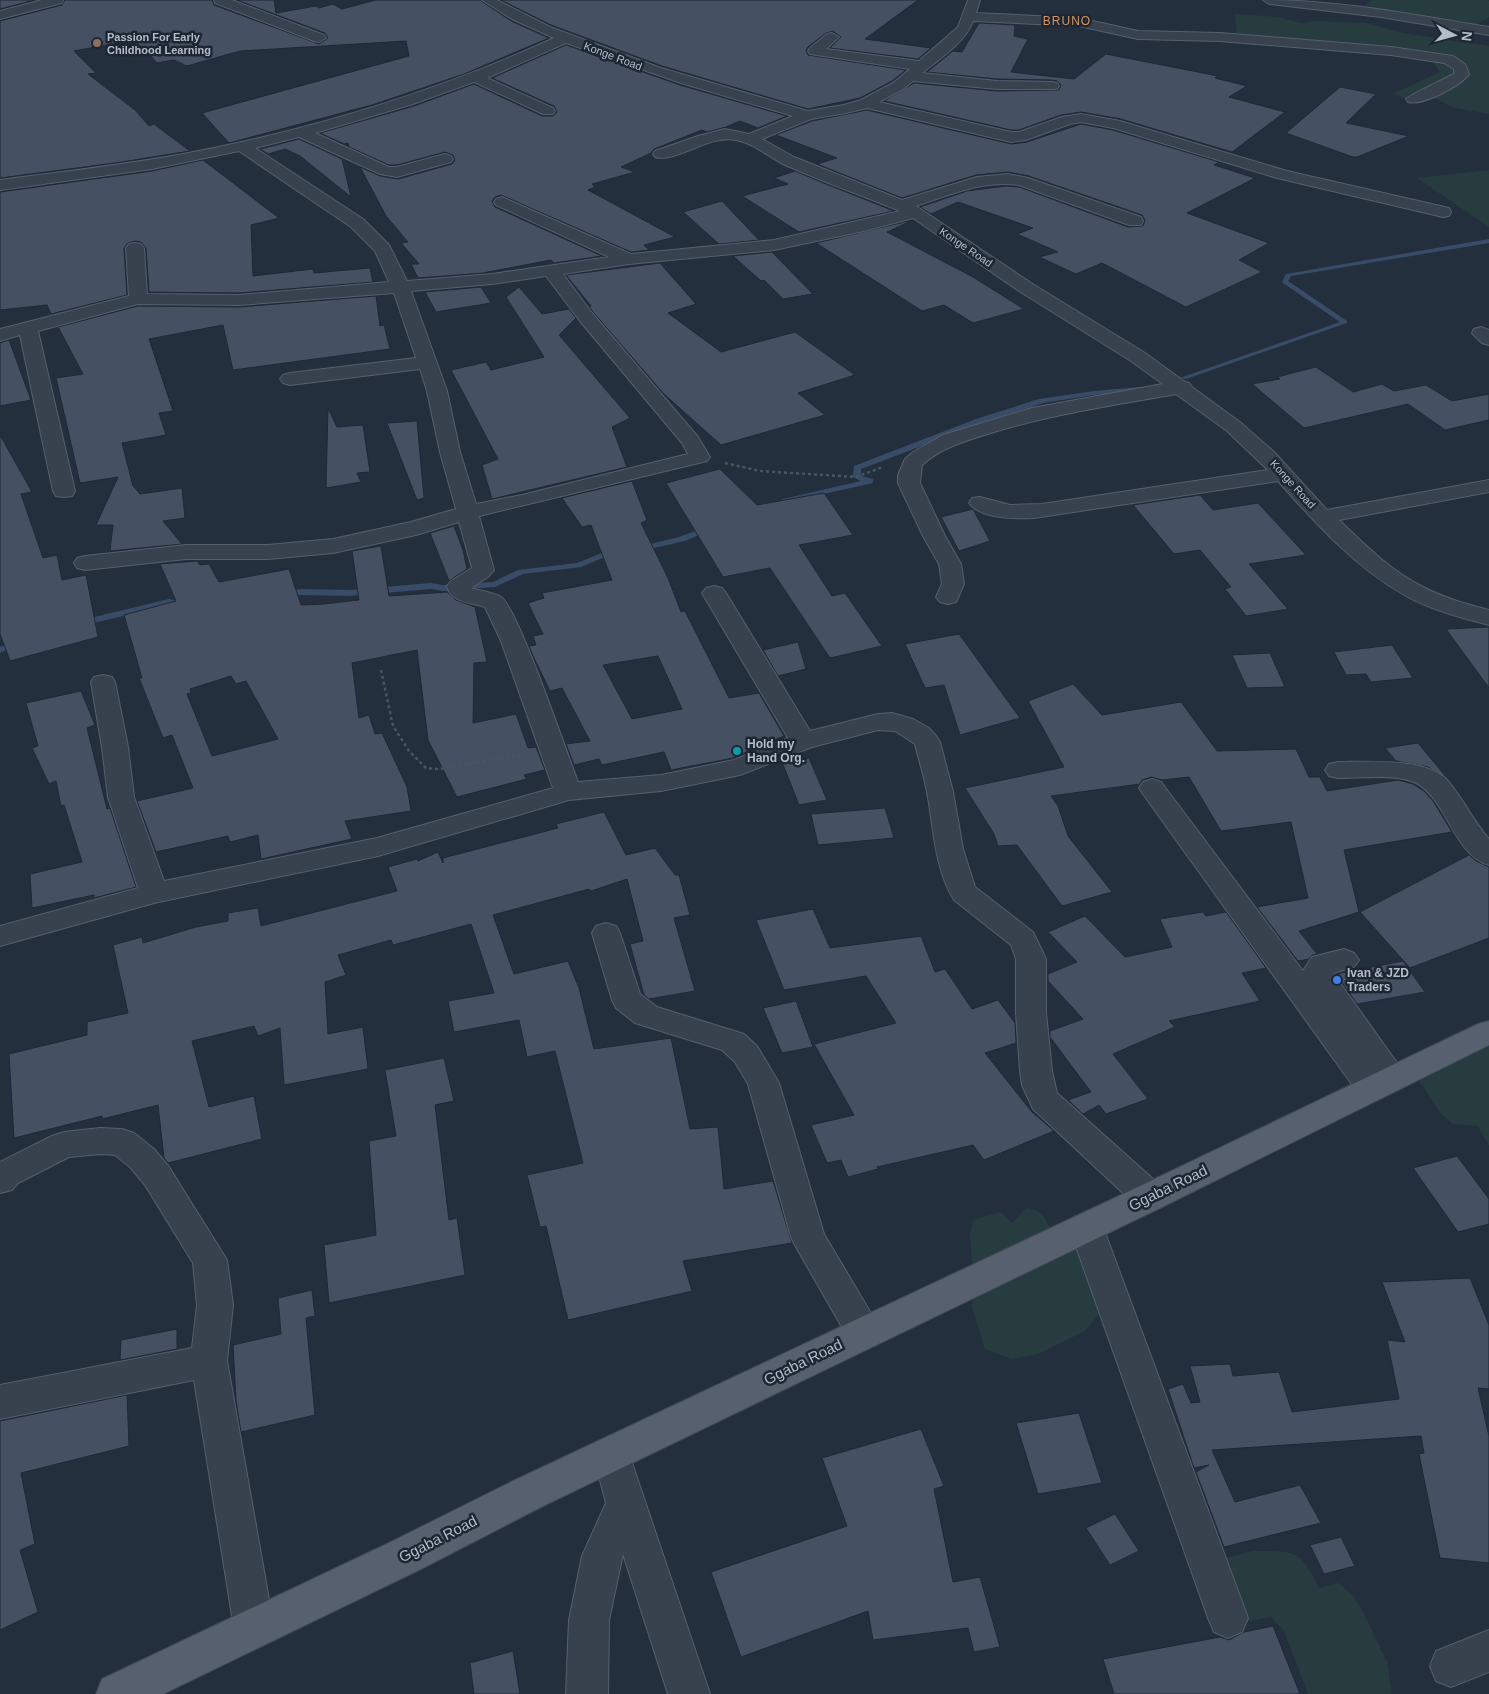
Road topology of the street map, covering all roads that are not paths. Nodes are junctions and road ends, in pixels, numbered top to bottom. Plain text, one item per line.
1 (56, 0) edge
2 (220, 0) edge
3 (488, 0) edge
4 (974, 0) edge
5 (1269, 0) edge
6 (0, 15) edge
7 (969, 17) junction
8 (1489, 31) edge
9 (832, 37) dead end
10 (319, 38) dead end
11 (566, 38) junction
12 (922, 66) junction
13 (910, 76) junction
14 (476, 78) junction
15 (1052, 86) dead end
16 (1413, 99) dead end
17 (866, 103) junction
18 (548, 111) dead end
19 (808, 115) junction
20 (301, 132) junction
21 (750, 139) junction
22 (243, 146) junction
23 (661, 154) dead end
24 (445, 159) dead end
25 (0, 185) edge
26 (502, 202) dead end
27 (908, 209) junction
28 (1443, 212) dead end
29 (1135, 221) dead end
30 (135, 248) dead end
31 (629, 259) junction
32 (552, 272) junction
33 (401, 288) junction
34 (138, 299) junction
35 (28, 327) junction
36 (0, 335) edge
37 (427, 362) junction
38 (290, 379) dead end
39 (1182, 388) junction
40 (1284, 474) junction
41 (1489, 486) edge
42 (64, 491) dead end
43 (980, 503) dead end
44 (468, 512) junction
45 (1322, 517) junction
46 (85, 563) dead end
47 (714, 594) dead end
48 (948, 597) dead end
49 (1489, 618) edge
50 (103, 682) dead end
51 (803, 741) junction
52 (1338, 770) dead end
53 (1152, 788) dead end
54 (568, 792) junction
55 (1489, 856) edge
56 (154, 893) junction
57 (606, 933) dead end
58 (0, 936) edge
59 (1344, 960) dead end
60 (1489, 1032) edge
61 (1381, 1084) junction
62 (0, 1180) edge
63 (1150, 1197) junction
64 (1086, 1227) junction
65 (864, 1332) junction
66 (209, 1361) junction
67 (0, 1402) edge
68 (612, 1454) junction
69 (626, 1504) junction
70 (1228, 1618) dead end
71 (254, 1628) junction
72 (1489, 1651) edge
73 (1451, 1666) dead end
74 (154, 1685) edge
75 (117, 1694) edge
76 (587, 1694) edge
77 (689, 1694) edge

1 - 6 street
2 - 10 street
3 - 11 street, Konge Road
4 - 7 street
5 - 8 street
7 - 12 street
7 - 16 street
9 - 12 street
11 - 14 street
11 - 19 street, Konge Road
12 - 13 street
13 - 15 street
13 - 17 street
14 - 18 street
14 - 20 street
17 - 19 street
17 - 28 street
19 - 21 street
20 - 22 street
20 - 24 street
21 - 23 street, Konge Road
21 - 27 street, Konge Road
22 - 25 street
22 - 33 street
26 - 31 street
27 - 29 street
27 - 31 street
27 - 39 street, Konge Road
30 - 34 street
31 - 32 street
32 - 33 street
32 - 44 street
33 - 34 street
33 - 37 street
34 - 35 street
35 - 36 street
35 - 42 street
37 - 38 street
37 - 44 street
39 - 40 street, Konge Road
39 - 48 street
40 - 43 street
40 - 45 street, Konge Road
41 - 45 street
44 - 46 street
44 - 54 street
45 - 49 street, Konge Road
47 - 51 street
50 - 56 street
51 - 54 street
51 - 63 street
52 - 55 street
53 - 61 street
54 - 56 street
56 - 58 street
57 - 65 street
59 - 61 street
60 - 61 main road, Ggaba Road
61 - 63 main road, Ggaba Road
62 - 66 street
63 - 64 main road, Ggaba Road
64 - 65 main road, Ggaba Road
64 - 70 street
65 - 68 main road, Ggaba Road
66 - 67 street
66 - 71 street
68 - 69 street
68 - 71 main road, Ggaba Road
69 - 76 street
69 - 77 street
71 - 74 main road, Ggaba Road
72 - 73 street
74 - 75 main road, Ggaba Road

